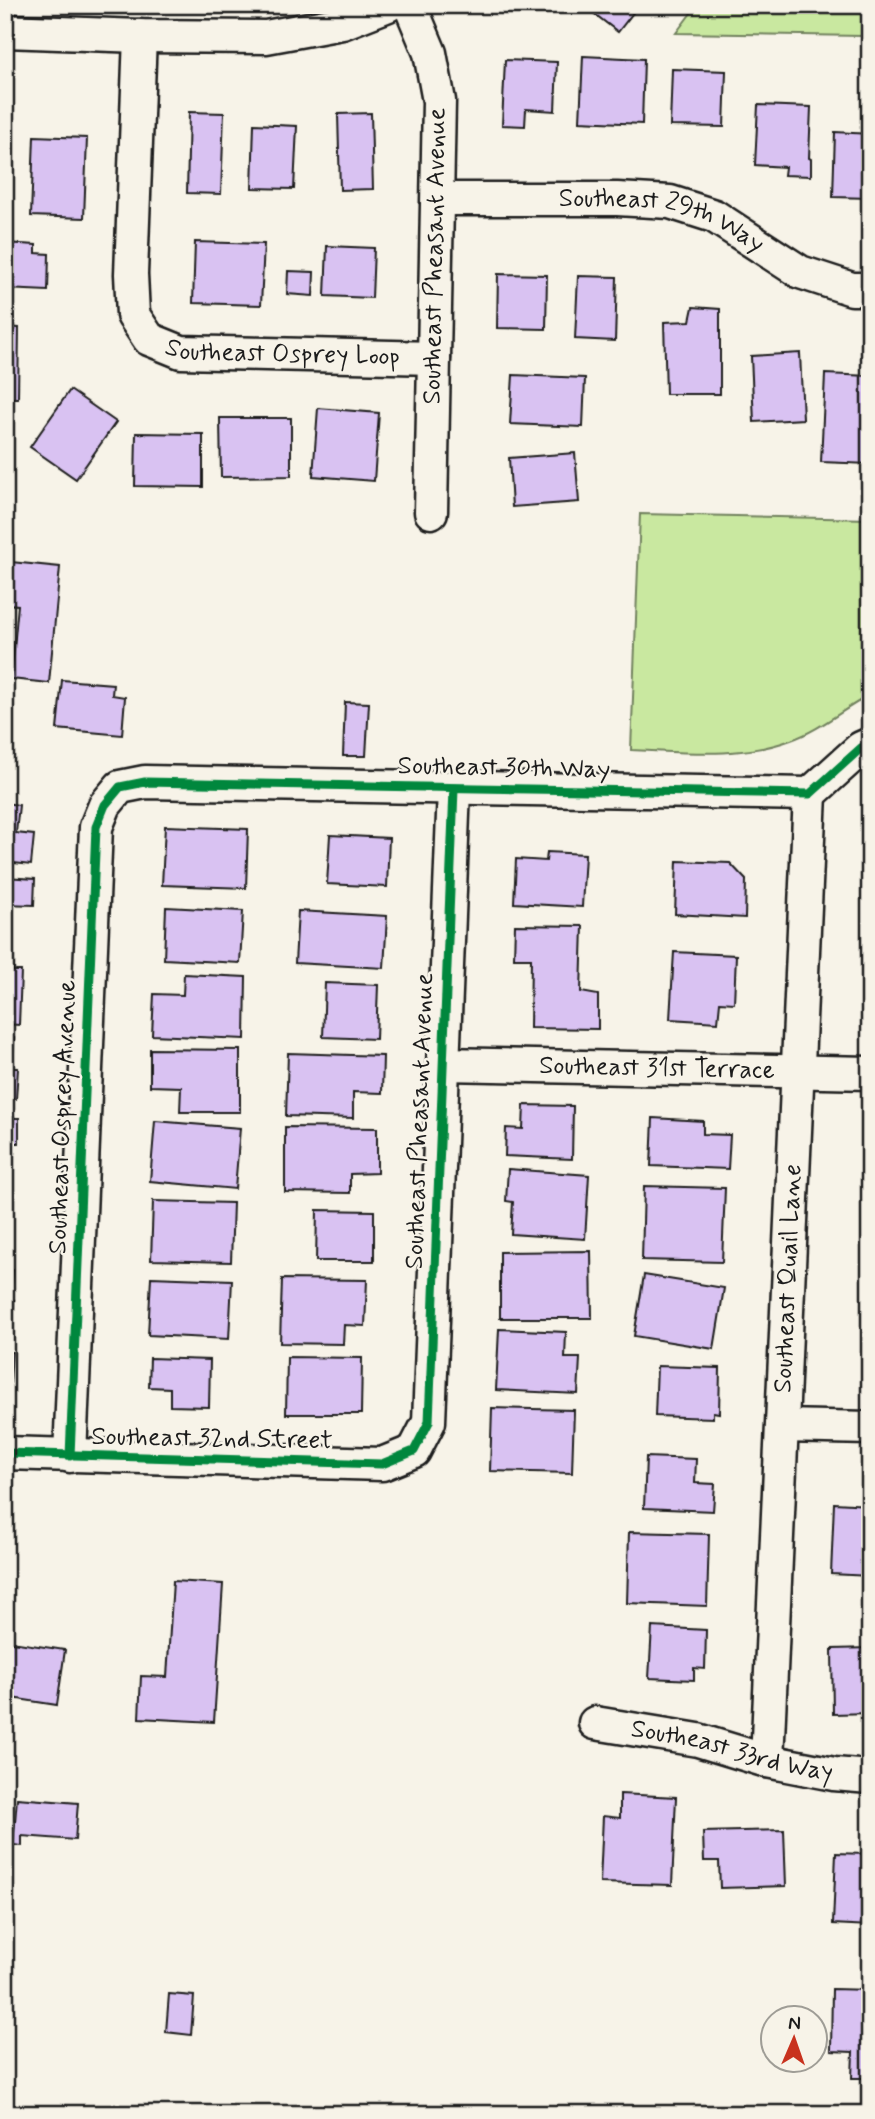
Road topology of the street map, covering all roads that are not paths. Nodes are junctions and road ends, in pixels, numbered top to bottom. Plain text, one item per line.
1 (387, 5) edge
2 (410, 5) edge
3 (5, 31) edge
4 (140, 36) junction
5 (438, 200) junction
6 (870, 289) edge
7 (434, 358) junction
8 (431, 512) dead end
9 (870, 744) edge
10 (120, 788) joint
11 (454, 789) junction
12 (810, 794) junction
13 (443, 1064) junction
14 (798, 1071) junction
15 (870, 1073) edge
16 (783, 1426) junction
17 (870, 1428) edge
18 (414, 1451) joint
19 (5, 1453) edge
20 (70, 1456) junction
21 (595, 1723) dead end
22 (767, 1761) junction
23 (870, 1777) edge

1 - 4 street
2 - 5 street, Southeast Pheasant Avenue
3 - 4 street
4 - 7 street, Southeast Osprey Loop
5 - 6 street, Southeast 29th Way
5 - 7 street, Southeast Pheasant Avenue
7 - 8 street, Southeast Pheasant Avenue
9 - 12 street
10 - 11 street, Southeast 30th Way
10 - 20 street, Southeast Osprey Avenue
11 - 12 street, Southeast 30th Way
11 - 13 street, Southeast Pheasant Avenue
12 - 14 street, Southeast Quail Lane
13 - 14 street, Southeast 31st Terrace
13 - 18 street, Southeast Pheasant Avenue
14 - 15 street, Southeast 31st Terrace
14 - 16 street, Southeast Quail Lane
16 - 17 street
16 - 22 street, Southeast Quail Lane
18 - 20 street, Southeast 32nd Street
19 - 20 street, Southeast 32nd Street
21 - 22 street, Southeast 33rd Way
22 - 23 street, Southeast 33rd Way

